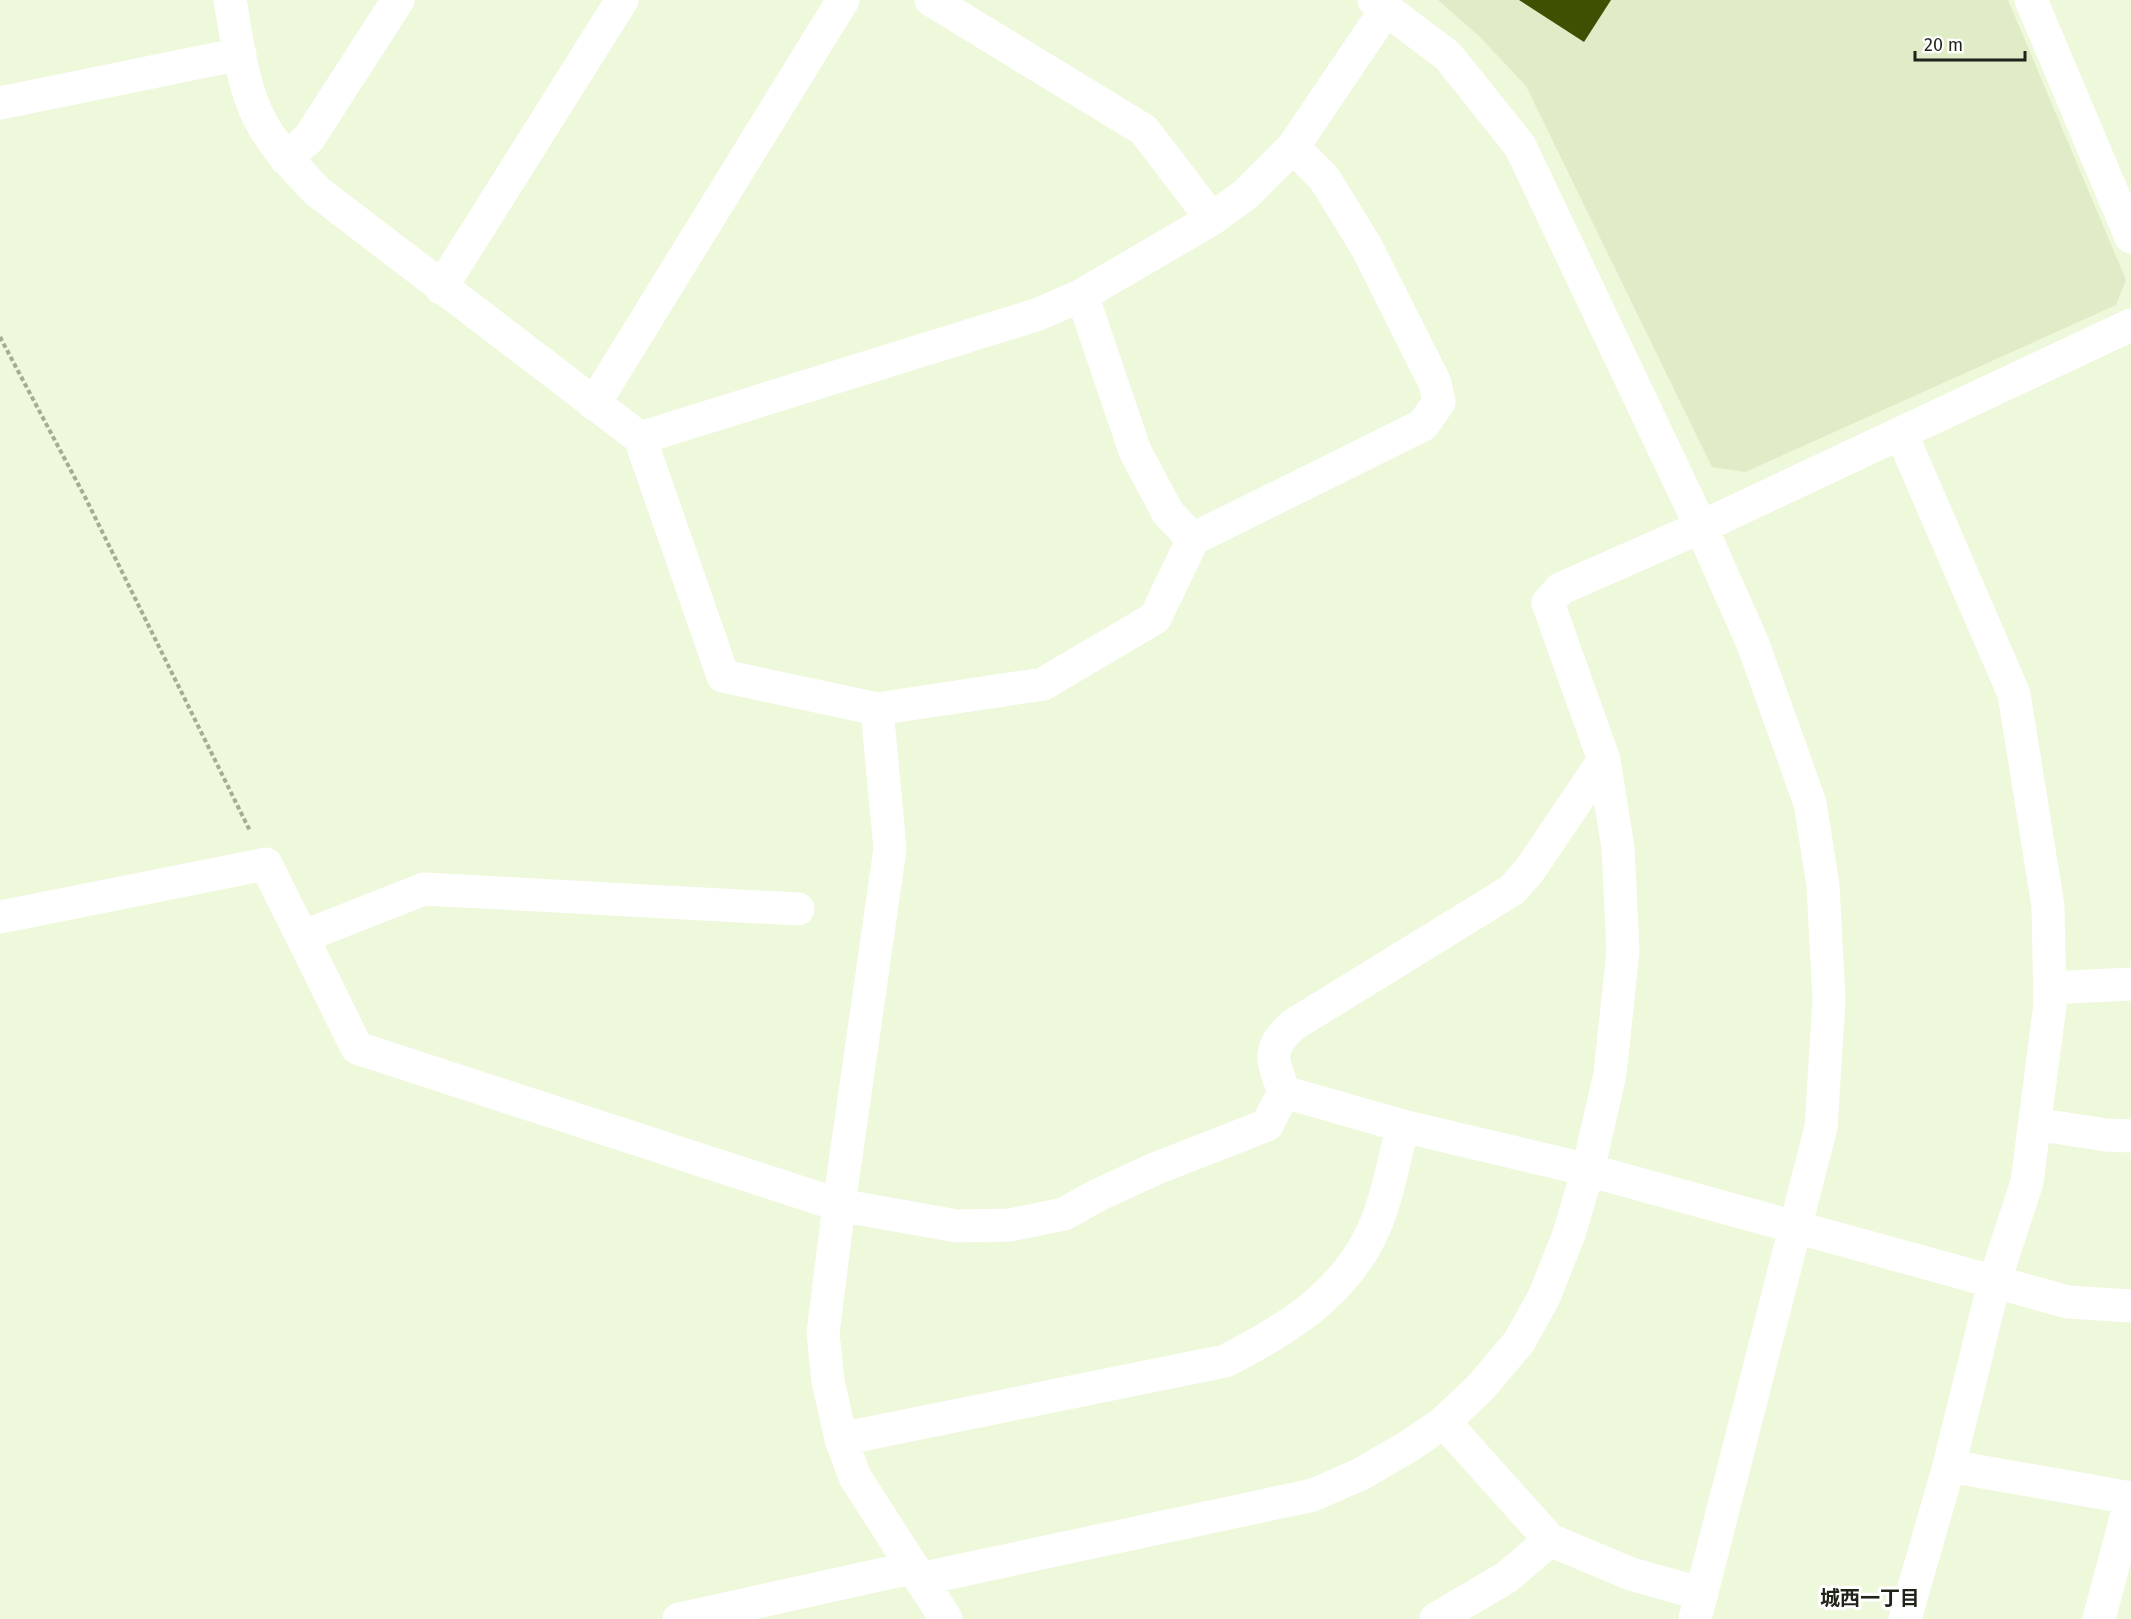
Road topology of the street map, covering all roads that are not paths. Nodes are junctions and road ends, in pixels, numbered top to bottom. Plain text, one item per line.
1 (230, 0) edge
2 (398, 0) edge
3 (622, 0) edge
4 (843, 0) edge
5 (931, 0) edge
6 (2031, 0) edge
7 (1381, 4) edge
8 (240, 54) junction
9 (0, 103) edge
10 (1293, 147) junction
11 (286, 159) junction
12 (1212, 219) junction
13 (2131, 237) edge
14 (441, 288) junction
15 (1082, 295) junction
16 (2131, 325) edge
17 (594, 404) junction
18 (1901, 433) junction
19 (640, 438) junction
20 (1701, 527) junction
21 (1193, 539) junction
22 (877, 709) junction
23 (1604, 760) junction
24 (798, 909) dead end
25 (0, 917) edge
26 (302, 937) junction
27 (2131, 984) edge
28 (2050, 988) junction
29 (1284, 1092) junction
30 (2035, 1124) junction
31 (1403, 1126) junction
32 (2131, 1136) edge
33 (1588, 1170) junction
34 (839, 1206) junction
35 (1796, 1228) junction
36 (1994, 1283) junction
37 (2131, 1306) edge
38 (1444, 1422) junction
39 (841, 1439) junction
40 (1949, 1467) junction
41 (2131, 1499) edge
42 (1550, 1540) junction
43 (916, 1574) junction
44 (1699, 1606) edge
45 (680, 1619) edge
46 (946, 1619) edge
47 (1436, 1619) edge
48 (1905, 1619) edge
49 (2099, 1619) edge

1 - 8 street
2 - 11 street
3 - 14 street
4 - 17 street
5 - 12 street
6 - 13 street
7 - 10 street
7 - 20 street
8 - 9 street
8 - 11 street
10 - 12 street
10 - 21 street
11 - 14 street
12 - 15 street
14 - 17 street
15 - 19 street
15 - 21 street
16 - 18 street
17 - 19 street
18 - 20 street
18 - 28 street
19 - 22 street
20 - 23 street
20 - 35 street
21 - 22 street
22 - 34 street
23 - 29 street
23 - 33 street
24 - 26 street
25 - 26 street
26 - 34 street
27 - 28 street
28 - 30 street
29 - 31 street
29 - 34 street
30 - 32 street
30 - 36 street
31 - 33 street
31 - 39 street
33 - 35 street
33 - 38 street
34 - 39 street
35 - 36 street
35 - 44 street
36 - 37 street
36 - 40 street
38 - 42 street
38 - 43 street
39 - 43 street
40 - 41 street
40 - 48 street
41 - 49 street
42 - 44 street
42 - 47 street
43 - 45 street
43 - 46 street

